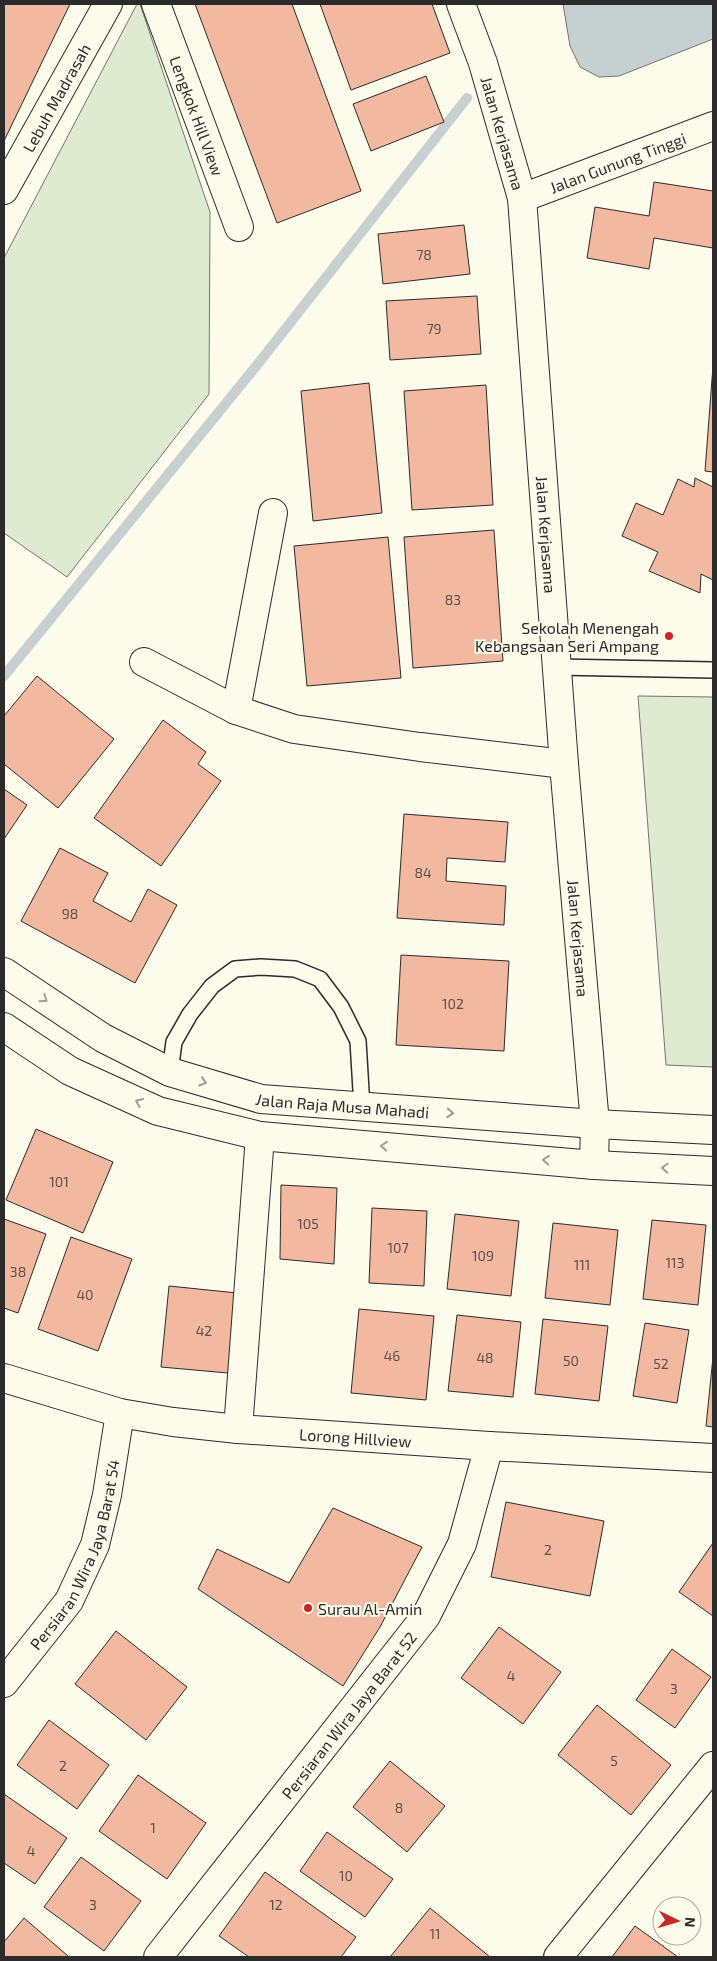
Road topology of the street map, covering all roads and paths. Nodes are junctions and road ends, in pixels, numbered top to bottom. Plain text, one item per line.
1 (108, 4) edge
2 (156, 4) edge
3 (461, 4) edge
4 (713, 126) edge
5 (4, 190) edge
6 (522, 198) junction
7 (239, 227) dead end
8 (273, 513) dead end
9 (144, 662) dead end
10 (557, 667) junction
11 (713, 670) edge
12 (236, 710) junction
13 (564, 764) junction
14 (4, 972) edge
15 (4, 1027) edge
16 (170, 1072) junction
17 (362, 1107) junction
18 (595, 1124) junction
19 (713, 1130) edge
20 (260, 1136) junction
21 (594, 1164) junction
22 (713, 1171) edge
23 (4, 1378) edge
24 (120, 1413) junction
25 (238, 1429) junction
26 (489, 1446) junction
27 (713, 1458) edge
28 (4, 1683) edge
29 (713, 1766) edge
30 (158, 1957) edge
31 (558, 1957) edge

1 - 5 street, Lebuh Madrasah
2 - 7 street, Lengkok Hill View
3 - 6 street, Jalan Kerjasama
4 - 6 street, Jalan Gunung Tinggi
6 - 10 street, Jalan Kerjasama
8 - 12 street
9 - 12 street
10 - 11 lane
10 - 13 street, Jalan Kerjasama
12 - 13 street
13 - 18 street, Jalan Kerjasama
14 -> 16 street, Jalan Raja Musa Mahadi
20 -> 15 street
16 -> 17 street, Jalan Raja Musa Mahadi
16 - 17 lane
17 -> 18 street, Jalan Raja Musa Mahadi
18 - 19 street, Jalan Raja Musa Mahadi
18 - 21 street, Jalan Kerjasama
21 -> 20 street
20 - 25 street
22 -> 21 street
23 - 24 street, Lorong Hillview
24 - 25 street, Lorong Hillview
24 - 28 street, Persiaran Wira Jaya Barat 54
25 - 26 street, Lorong Hillview
26 - 27 street, Lorong Hillview
26 - 30 street, Persiaran Wira Jaya Barat 52
29 - 31 street

